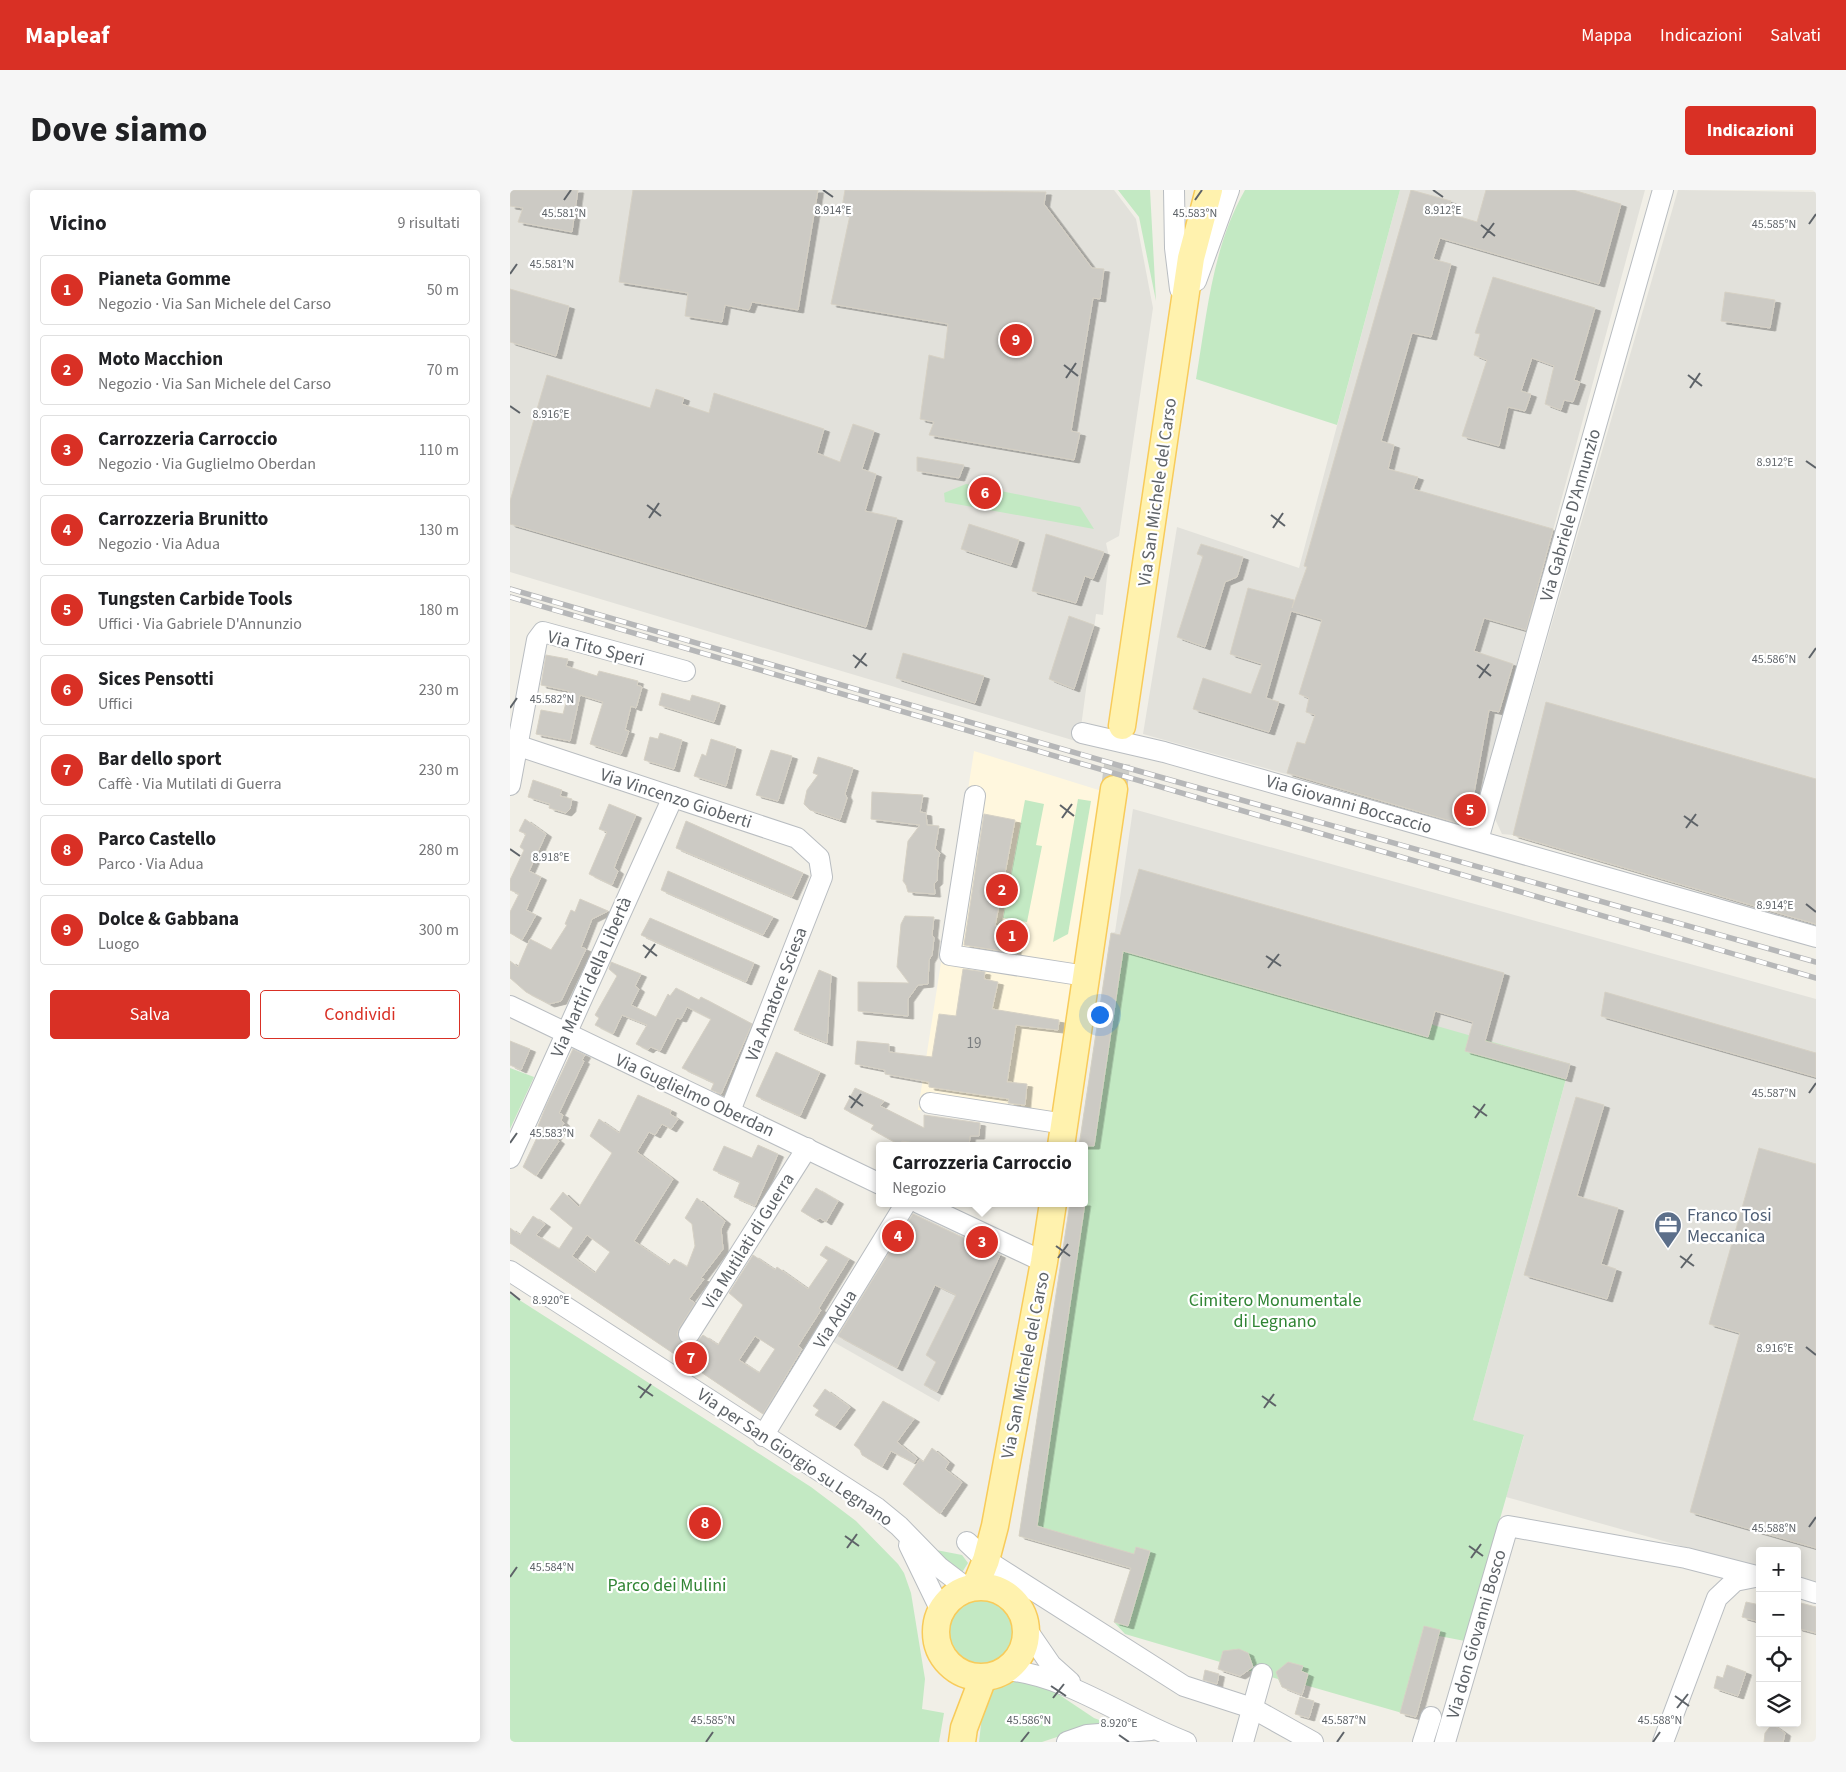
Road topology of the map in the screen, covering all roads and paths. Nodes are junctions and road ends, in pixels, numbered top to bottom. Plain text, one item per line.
1 (1174, 190) edge
2 (1190, 190) edge
3 (1209, 190) edge
4 (1230, 190) edge
5 (1663, 190) edge
6 (1192, 258) junction
7 (1183, 316) junction
8 (685, 671) dead end
9 (1122, 726) tunnel mouth
10 (1082, 733) dead end
11 (514, 744) edge
12 (510, 785) edge
13 (1114, 790) tunnel mouth
14 (974, 796) dead end
15 (673, 797) junction
16 (1478, 840) junction
17 (822, 876) joint
18 (1816, 937) edge
19 (1086, 976) junction
20 (510, 1006) edge
21 (566, 1034) junction
22 (930, 1103) dead end
23 (730, 1111) junction
24 (1063, 1135) edge
25 (807, 1148) junction
26 (510, 1158) edge
27 (876, 1182) edge
28 (904, 1207) edge
29 (927, 1207) edge
30 (1052, 1207) edge
31 (1044, 1262) junction
32 (510, 1271) edge
33 (690, 1334) dead end
34 (763, 1436) junction
35 (902, 1530) junction
36 (967, 1542) dead end
37 (1686, 1558) junction
38 (995, 1573) junction
39 (1756, 1576) edge
40 (1756, 1578) edge
41 (972, 1588) junction
42 (1801, 1588) edge
43 (1816, 1593) edge
44 (1713, 1606) junction
45 (941, 1611) junction
46 (1027, 1630) junction
47 (950, 1666) junction
48 (994, 1674) junction
49 (1262, 1674) dead end
50 (1098, 1702) junction
51 (1252, 1708) junction
52 (1431, 1717) dead end
53 (1154, 1730) junction
54 (963, 1735) edge
55 (1067, 1742) edge
56 (1186, 1742) edge
57 (1243, 1742) edge
58 (1313, 1742) edge
59 (1423, 1742) edge
60 (1445, 1742) edge
61 (1663, 1742) edge

1 - 7 street
2 - 6 main road
3 - 6 main road
4 - 7 street
5 - 16 street, Via Gabriele D'Annunzio
6 - 7 main road, Via San Michele del Carso
7 - 9 main road, Via San Michele del Carso
8 - 11 street, Via Tito Speri
10 - 16 street, Via Giovanni Boccaccio
11 - 12 street, Via Tito Speri
11 - 15 street, Via Vincenzo Gioberti
13 - 19 main road
14 - 19 street
15 - 17 street, Via Vincenzo Gioberti
15 - 21 street, Via Martiri della Libertà
16 - 18 street, Via Giovanni Boccaccio
17 - 23 street, Via Amatore Sciesa
19 - 24 main road
20 - 21 street, Via Guglielmo Oberdan
21 - 23 street, Via Guglielmo Oberdan
21 - 26 street, Via Martiri della Libertà
22 - 24 street
23 - 25 street, Via Guglielmo Oberdan
25 - 27 street, Via Guglielmo Oberdan
25 - 33 street, Via Mutilati di Guerra
28 - 34 street, Via Adua
29 - 31 street
30 - 31 main road, Via San Michele del Carso
31 - 38 main road, Via San Michele del Carso
32 - 34 street, Via per San Giorgio su Legnano
34 - 35 street, Via per San Giorgio su Legnano
35 - 41 street, Via per San Giorgio su Legnano
35 - 45 street, Via per San Giorgio su Legnano
36 - 38 street
37 - 39 street
37 - 44 street
37 - 60 street, Via don Giovanni Bosco
38 - 41 main road
38 - 46 main road
38 - 51 street
40 - 44 street
41 - 45 main road
42 - 43 street
44 - 61 street
45 - 47 main road
46 - 48 main road
46 - 50 street
47 - 48 main road
47 - 54 main road
48 - 50 street
48 - 54 main road
49 - 51 street
50 - 53 street
51 - 57 street
51 - 58 street
52 - 59 street
53 - 55 street
53 - 56 street

